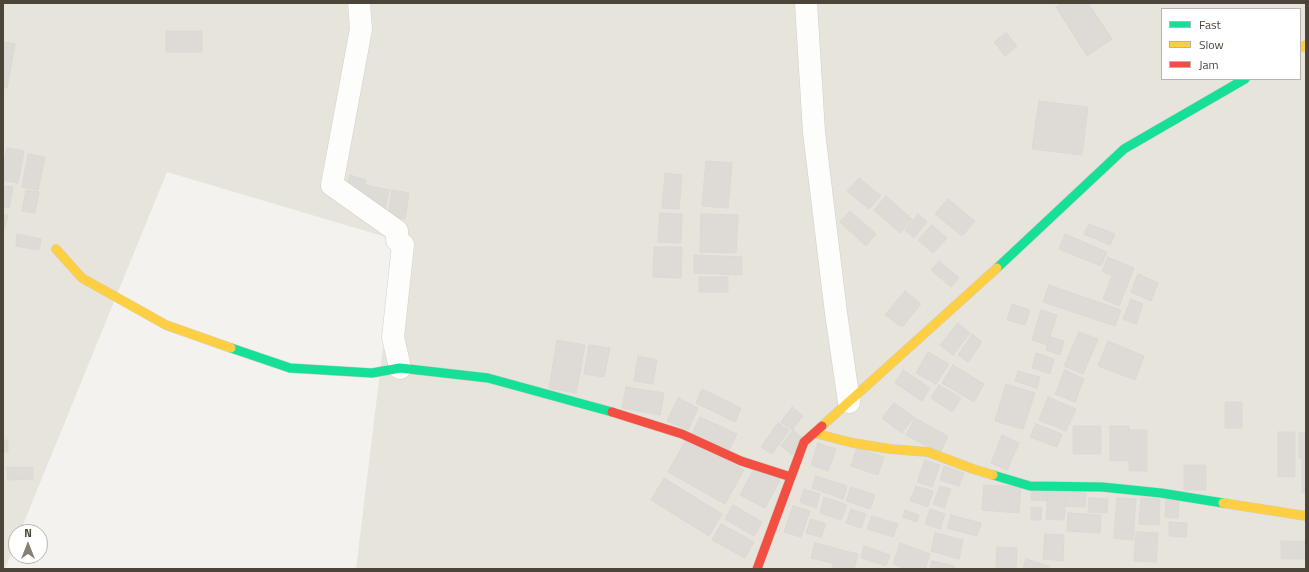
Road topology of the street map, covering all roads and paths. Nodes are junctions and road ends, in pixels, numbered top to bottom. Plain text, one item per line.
1 (359, 3) edge
2 (806, 3) edge
3 (1244, 80) edge
4 (56, 249) dead end
5 (400, 368) junction
6 (849, 402) junction
7 (814, 433) junction
8 (791, 476) junction
9 (1306, 516) edge
10 (757, 569) edge

1 - 5 street
2 - 6 street
3 - 6 street
4 - 5 street
5 - 8 street
6 - 7 street
7 - 8 street
7 - 9 street
8 - 10 street

